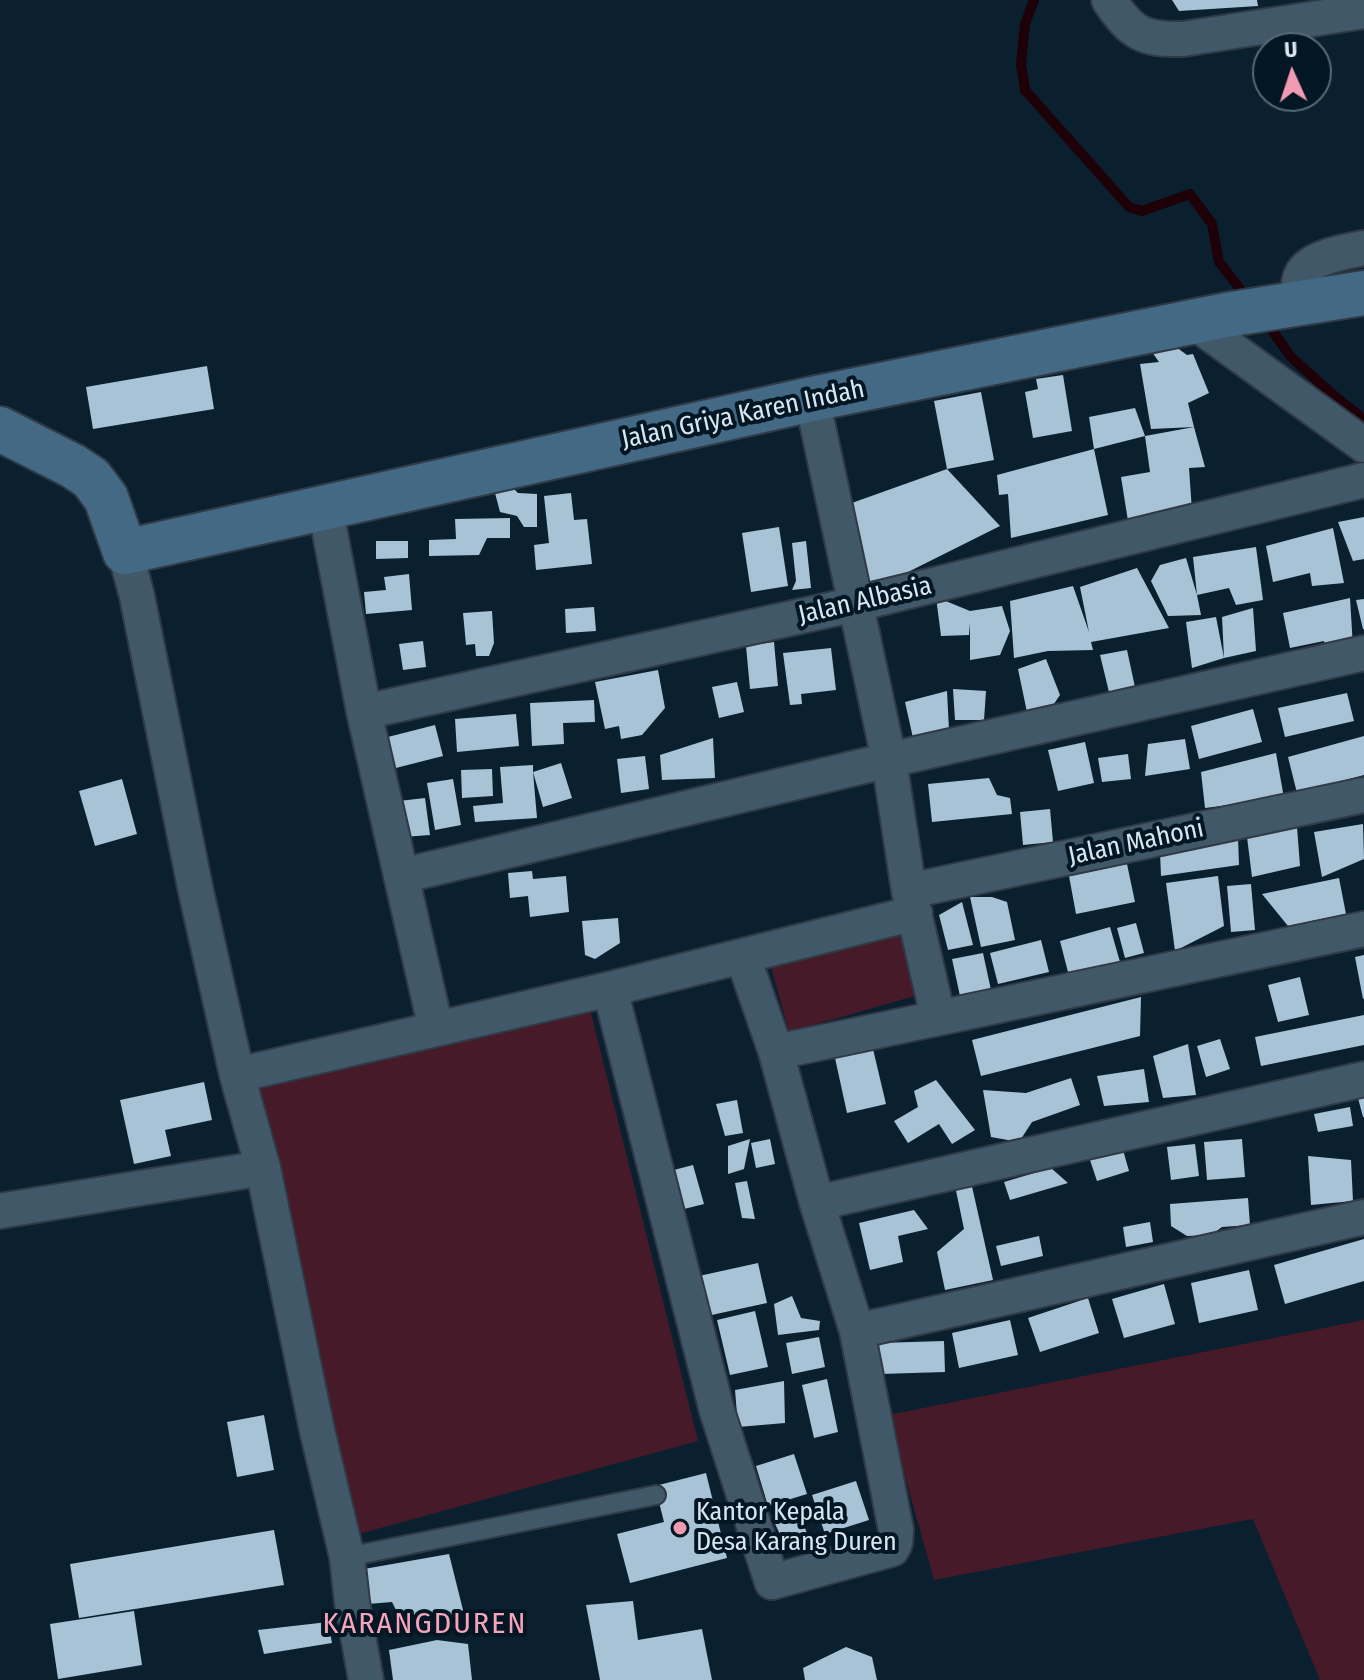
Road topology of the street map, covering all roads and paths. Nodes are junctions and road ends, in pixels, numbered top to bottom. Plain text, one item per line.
1 (1109, 0) edge
2 (1364, 11) edge
3 (1364, 248) edge
4 (1364, 293) edge
5 (1286, 305) junction
6 (1210, 318) junction
7 (812, 399) junction
8 (0, 429) edge
9 (1364, 445) edge
10 (1364, 480) edge
11 (325, 507) junction
12 (125, 552) junction
13 (856, 604) junction
14 (1364, 653) edge
15 (364, 712) junction
16 (889, 760) junction
17 (1364, 795) edge
18 (401, 876) junction
19 (912, 902) junction
20 (1364, 929) edge
21 (743, 957) junction
22 (610, 989) junction
23 (938, 1017) junction
24 (436, 1029) junction
25 (776, 1052) junction
26 (237, 1075) junction
27 (1364, 1079) edge
28 (263, 1168) junction
29 (817, 1203) junction
30 (0, 1211) edge
31 (1364, 1217) edge
32 (857, 1331) junction
33 (656, 1495) dead end
34 (347, 1557) junction
35 (366, 1680) edge

1 - 2 street
3 - 5 street
4 - 5 street, Jalan Griya Karen Indah
5 - 6 street, Jalan Griya Karen Indah
6 - 7 street, Jalan Griya Karen Indah
6 - 9 street
7 - 11 street, Jalan Griya Karen Indah
7 - 13 street
8 - 12 street
10 - 13 street, Jalan Albasia
11 - 12 street, Jalan Griya Karen Indah
11 - 15 street
12 - 26 street
13 - 15 street, Jalan Albasia
13 - 16 street
14 - 16 street
15 - 18 street
16 - 18 street
16 - 19 street
17 - 19 street, Jalan Mahoni
18 - 24 street
19 - 21 street, Jalan Mahoni
19 - 23 street
20 - 23 street
21 - 22 street, Jalan Mahoni
21 - 25 street
22 - 24 street, Jalan Mahoni
22 - 32 street
23 - 25 street
24 - 26 street, Jalan Mahoni
25 - 29 street
26 - 28 street
27 - 29 street
28 - 30 street
28 - 34 street
29 - 32 street
31 - 32 street
33 - 34 lane
34 - 35 street

